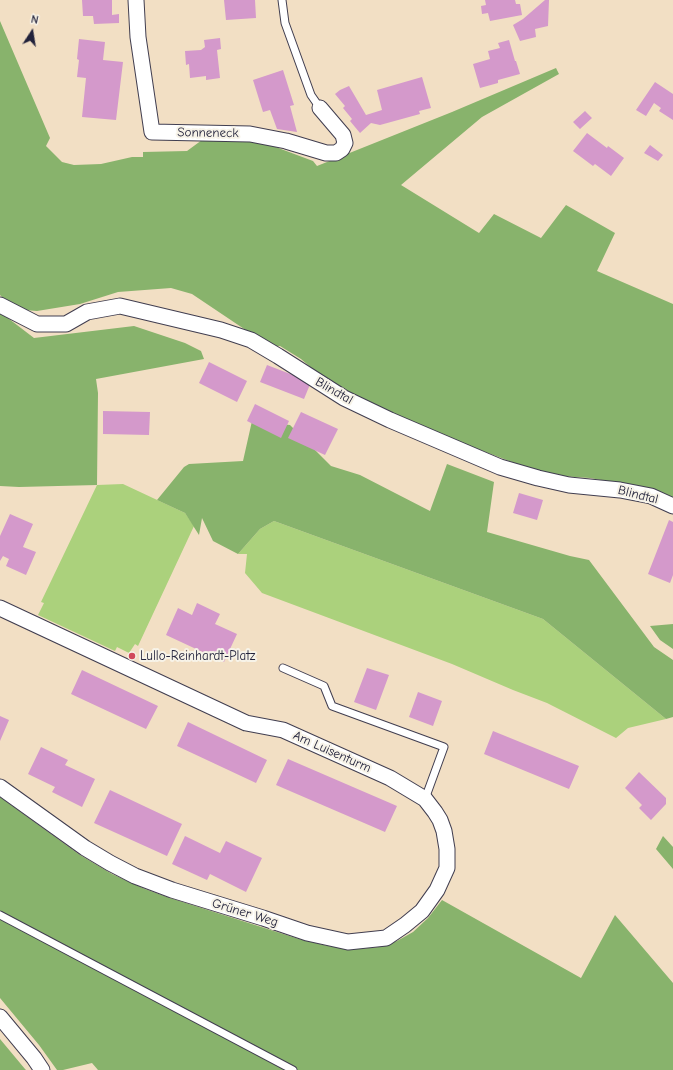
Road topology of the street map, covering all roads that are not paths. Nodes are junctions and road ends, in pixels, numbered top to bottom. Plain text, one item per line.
1 (136, 0) edge
2 (282, 0) edge
3 (320, 108) joint
4 (0, 305) edge
5 (673, 506) edge
6 (0, 608) edge
7 (283, 668) dead end
8 (0, 787) edge
9 (425, 799) junction
10 (444, 831) joint
11 (0, 915) edge
12 (0, 1017) edge
13 (42, 1070) edge
14 (293, 1070) edge

1 - 3 street, Sonneneck
2 - 3 lane
4 - 5 street, Blindtal
6 - 9 street, Am Luisenturm
7 - 9 lane
8 - 10 street, Grüner Weg
9 - 10 street, Am Luisenturm
11 - 14 lane
12 - 13 street

